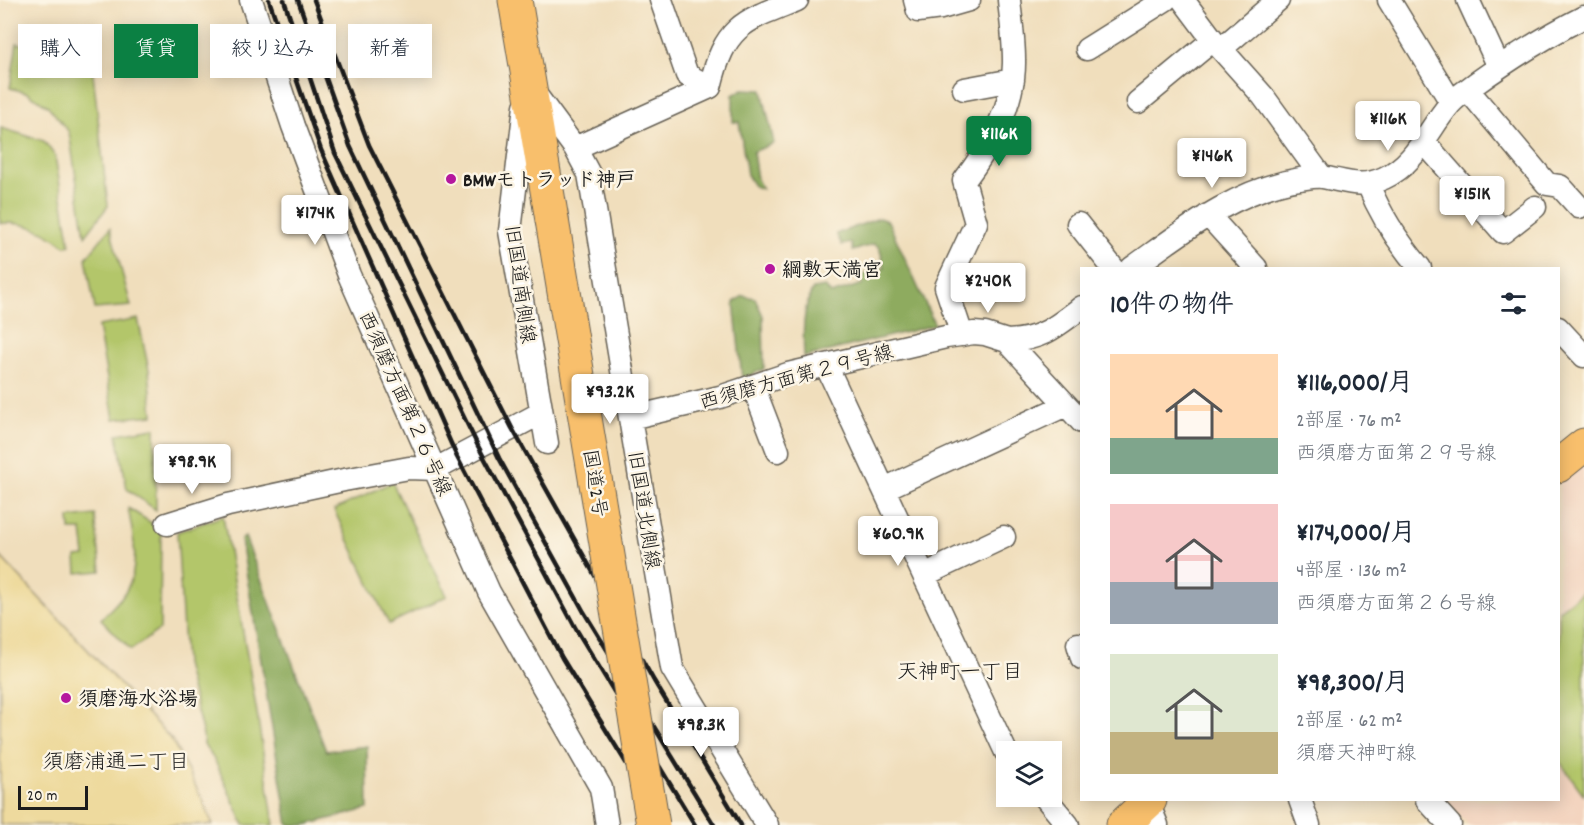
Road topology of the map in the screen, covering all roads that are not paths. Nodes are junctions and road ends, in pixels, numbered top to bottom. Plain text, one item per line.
1 (251, 0) edge
2 (514, 0) edge
3 (661, 0) edge
4 (797, 0) edge
5 (915, 0) edge
6 (969, 0) edge
7 (1009, 0) edge
8 (1165, 0) edge
9 (1184, 0) edge
10 (1278, 0) edge
11 (1389, 0) edge
12 (1468, 0) edge
13 (1584, 16) edge
14 (1218, 44) junction
15 (1088, 49) dead end
16 (1499, 67) junction
17 (1013, 81) junction
18 (528, 84) junction
19 (710, 87) junction
20 (964, 89) dead end
21 (1460, 96) junction
22 (1138, 102) dead end
23 (1424, 142) junction
24 (575, 147) junction
25 (1321, 176) junction
26 (1368, 184) junction
27 (1535, 207) dead end
28 (1579, 207) dead end
29 (1208, 215) junction
30 (1078, 224) dead end
31 (1112, 267) edge
32 (1133, 267) edge
33 (1255, 267) edge
34 (1419, 267) edge
35 (1080, 309) edge
36 (1560, 330) edge
37 (962, 335) junction
38 (1006, 341) junction
39 (1584, 356) edge
40 (826, 365) junction
41 (753, 386) junction
42 (1066, 405) junction
43 (541, 412) junction
44 (630, 418) junction
45 (1080, 420) edge
46 (547, 443) dead end
47 (1584, 445) edge
48 (778, 452) dead end
49 (1560, 464) edge
50 (436, 469) junction
51 (884, 489) junction
52 (167, 524) dead end
53 (1004, 537) dead end
54 (924, 575) junction
55 (1001, 741) edge
56 (1300, 801) edge
57 (1428, 801) edge
58 (1150, 806) edge
59 (1053, 807) edge
60 (607, 825) edge
61 (653, 825) edge
62 (767, 825) edge
63 (1068, 825) edge
64 (1123, 825) edge
65 (1309, 825) edge
66 (1450, 825) edge

1 - 50 street, 西須磨方面第２６号線
2 - 18 main road, 国道2号
3 - 19 street
4 - 19 street
5 - 6 street
7 - 17 street
8 - 15 street
9 - 14 street
10 - 14 street
11 - 21 street
12 - 16 street
13 - 16 street
14 - 22 street
14 - 25 street
16 - 21 street
17 - 20 street
17 - 37 street
18 - 24 street, 旧国道北側線
18 - 43 street, 旧国道南側線
18 - 61 main road, 国道2号, bridge
19 - 24 street
21 - 23 street
21 - 28 street
23 - 26 street
23 - 27 street
24 - 44 street, 旧国道北側線
25 - 26 street
25 - 29 street
26 - 34 street
29 - 32 street
29 - 33 street
30 - 31 street
35 - 38 street
36 - 39 street
37 - 38 street, 西須磨方面第２９号線
37 - 40 street, 西須磨方面第２９号線
38 - 42 street
40 - 41 street, 西須磨方面第２９号線
40 - 51 street
41 - 44 street, 西須磨方面第２９号線
41 - 48 street
42 - 45 street
42 - 51 street
43 - 46 street, 旧国道南側線
43 - 50 street
44 - 62 street, 旧国道北側線
47 - 49 main road
50 - 52 street
50 - 60 street, 西須磨方面第２６号線
51 - 54 street
53 - 54 street
54 - 55 street
56 - 65 street
57 - 66 street
58 - 64 main road
59 - 63 street

